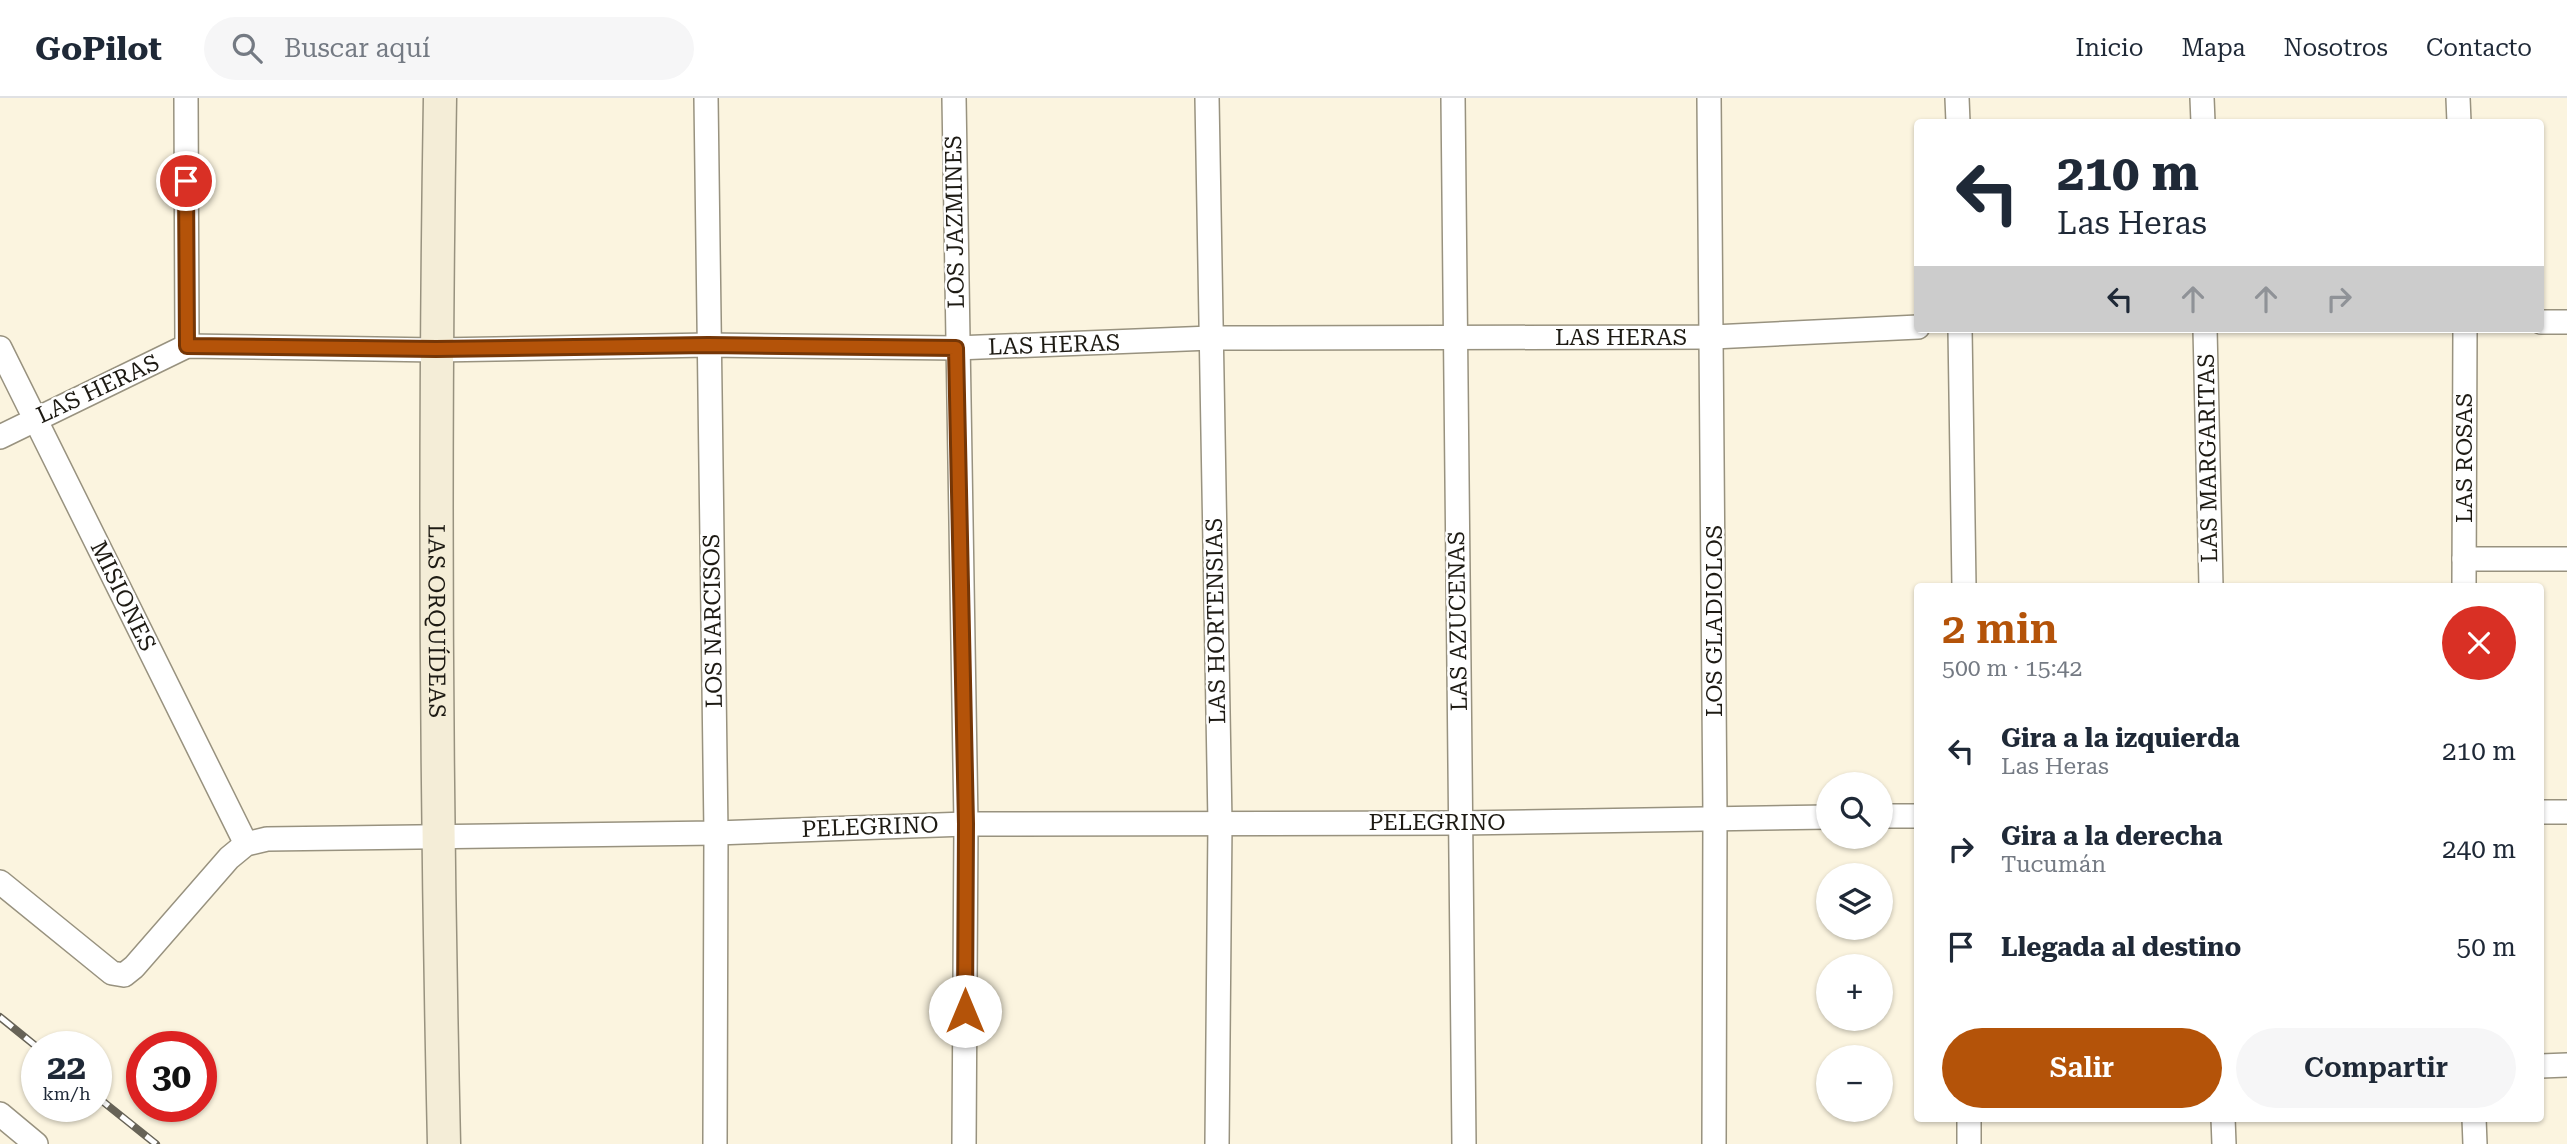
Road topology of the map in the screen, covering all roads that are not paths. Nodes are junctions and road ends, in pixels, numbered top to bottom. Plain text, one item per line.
1 (186, 98) edge
2 (440, 98) edge
3 (706, 98) edge
4 (954, 98) edge
5 (1207, 98) edge
6 (1453, 98) edge
7 (1709, 98) edge
8 (1957, 98) edge
9 (2202, 98) edge
10 (2458, 98) edge
11 (1958, 119) edge
12 (2203, 119) edge
13 (2459, 119) edge
14 (2544, 322) edge
15 (2567, 322) edge
16 (1914, 327) edge
17 (1960, 333) edge
18 (2205, 333) edge
19 (2465, 333) edge
20 (1455, 337) junction
21 (1713, 337) junction
22 (1211, 338) junction
23 (708, 345) junction
24 (187, 346) junction
25 (0, 348) edge
26 (956, 348) junction
27 (436, 349) junction
28 (36, 419) junction
29 (0, 437) edge
30 (2464, 559) junction
31 (2567, 559) edge
32 (1964, 583) edge
33 (2211, 583) edge
34 (2464, 583) edge
35 (2544, 812) edge
36 (2567, 812) edge
37 (1893, 816) edge
38 (1914, 816) edge
39 (1715, 817) junction
40 (1816, 817) edge
41 (1220, 823) junction
42 (1460, 823) junction
43 (966, 824) junction
44 (716, 833) junction
45 (437, 838) junction
46 (246, 844) junction
47 (0, 882) edge
48 (2567, 1065) edge
49 (2544, 1066) edge
50 (0, 1114) edge
51 (1969, 1122) edge
52 (2223, 1122) edge
53 (2474, 1122) edge
54 (36, 1144) edge
55 (444, 1144) edge
56 (715, 1144) edge
57 (964, 1144) edge
58 (1217, 1144) edge
59 (1464, 1144) edge
60 (1714, 1144) edge
61 (1969, 1144) edge
62 (2224, 1144) edge
63 (2475, 1144) edge

1 - 24 street
2 - 27 street, LAS ORQUÍDEAS
3 - 23 street, LOS NARCISOS
4 - 26 street, LOS JAZMINES
5 - 22 street, LAS HORTENSIAS
6 - 20 street, LAS AZUCENAS
7 - 21 street, LOS GLADIOLOS
8 - 11 street
9 - 12 street
10 - 13 street
14 - 15 street
16 - 21 street, LAS HERAS
17 - 32 street
18 - 33 street, LAS MARGARITAS
19 - 30 street, LAS ROSAS
20 - 21 street, LAS HERAS
20 - 22 street, LAS HERAS
20 - 42 street, LAS AZUCENAS
21 - 39 street, LOS GLADIOLOS
22 - 26 street, LAS HERAS
22 - 41 street, LAS HORTENSIAS
23 - 26 street, LAS HERAS
23 - 27 street, LAS HERAS
23 - 44 street, LOS NARCISOS
24 - 27 street, LAS HERAS
24 - 28 street, LAS HERAS
25 - 28 street, MISIONES
26 - 43 street, LOS JAZMINES
27 - 45 street, LAS ORQUÍDEAS
28 - 29 street, LAS HERAS
28 - 46 street, MISIONES
30 - 31 street
30 - 34 street, LAS ROSAS
35 - 36 street
37 - 38 street
39 - 40 street, PELEGRINO
39 - 42 street, PELEGRINO
39 - 60 street, LOS GLADIOLOS
41 - 42 street, PELEGRINO
41 - 43 street, PELEGRINO
41 - 58 street, LAS HORTENSIAS
42 - 59 street, LAS AZUCENAS
43 - 44 street, PELEGRINO
43 - 57 street, LOS JAZMINES
44 - 45 street, PELEGRINO
44 - 56 street, LOS NARCISOS
45 - 46 street, PELEGRINO
45 - 55 street, LAS ORQUÍDEAS
46 - 47 street
48 - 49 street
50 - 54 street
51 - 61 street
52 - 62 street
53 - 63 street

